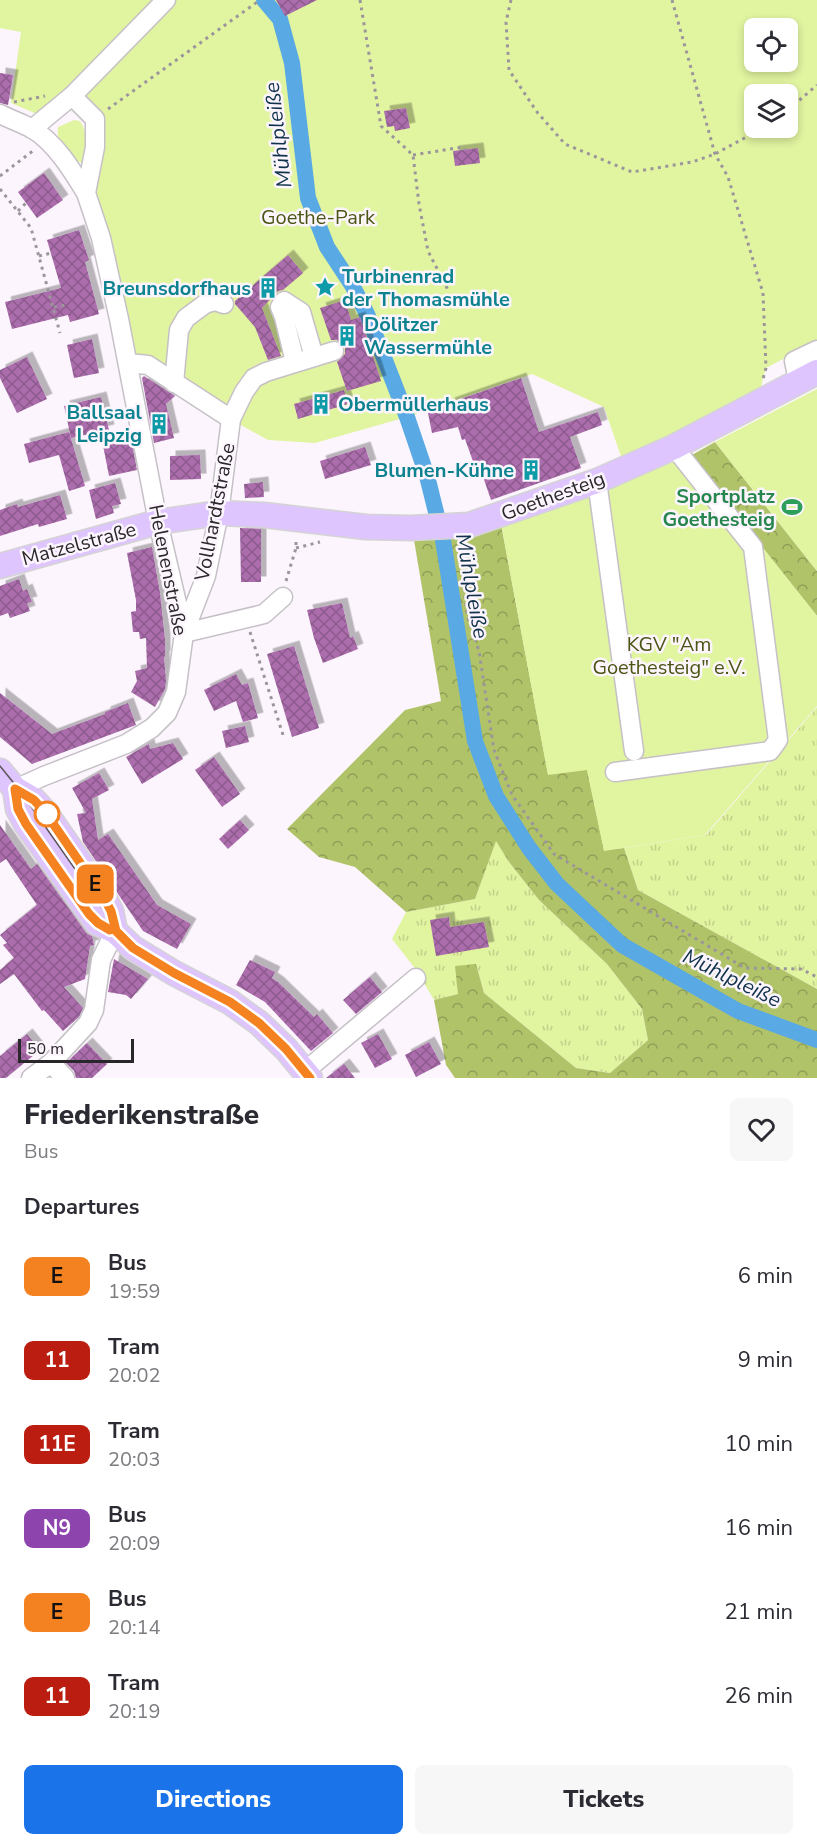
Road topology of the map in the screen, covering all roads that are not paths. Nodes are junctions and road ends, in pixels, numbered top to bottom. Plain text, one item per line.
1 (166, 0) edge
2 (72, 96) junction
3 (6, 109) edge
4 (32, 129) junction
5 (86, 193) junction
6 (224, 304) dead end
7 (817, 350) edge
8 (334, 351) dead end
9 (314, 357) junction
10 (295, 362) junction
11 (128, 363) junction
12 (808, 376) edge
13 (174, 383) junction
14 (231, 419) junction
15 (674, 447) junction
16 (597, 481) junction
17 (219, 513) junction
18 (158, 522) junction
19 (0, 566) edge
20 (283, 597) road end
21 (184, 633) junction
22 (634, 751) dead end
23 (615, 772) dead end
24 (6, 781) edge
25 (116, 931) junction
26 (416, 978) dead end
27 (51, 1062) junction
28 (307, 1075) edge
29 (31, 1078) edge
30 (65, 1078) edge

1 - 2 street
2 - 4 street
2 - 5 street
3 - 4 street
4 - 5 street
5 - 11 street, Helenenstraße
6 - 13 street
7 - 12 street
8 - 9 street, Vollhardtstraße
9 - 10 street, Vollhardtstraße
9 - 10 street
10 - 14 street, Vollhardtstraße
11 - 13 street
11 - 18 street, Helenenstraße
12 - 15 main road, Goethesteig
13 - 14 street
14 - 17 street, Vollhardtstraße
15 - 16 main road, Goethesteig
15 - 23 street
16 - 17 main road, Goethesteig
16 - 22 street
17 - 18 main road, Goethesteig
17 - 21 street, Vollhardtstraße
18 - 19 main road, Matzelstraße
18 - 21 street, Helenenstraße
20 - 21 street
21 - 24 street, Helenenstraße
24 - 25 main road
25 - 27 street
25 - 28 main road
26 - 28 street
27 - 29 street
27 - 30 street

